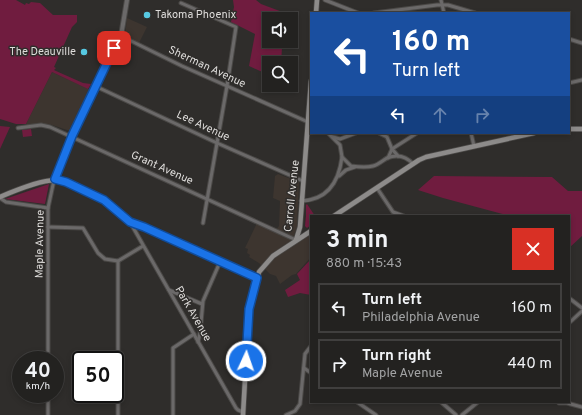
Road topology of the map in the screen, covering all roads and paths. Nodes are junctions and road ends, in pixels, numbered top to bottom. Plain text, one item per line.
1 (127, 0) edge
2 (317, 0) edge
3 (325, 0) edge
4 (441, 0) edge
5 (181, 3) dead end
6 (442, 5) junction
7 (316, 12) edge
8 (355, 12) edge
9 (382, 12) edge
10 (444, 12) edge
11 (472, 12) edge
12 (121, 36) junction
13 (570, 40) edge
14 (582, 43) edge
15 (582, 80) edge
16 (570, 83) edge
17 (96, 86) junction
18 (227, 86) junction
19 (310, 104) edge
20 (309, 126) edge
21 (18, 128) dead end
22 (570, 129) edge
23 (582, 129) edge
24 (329, 134) edge
25 (354, 134) edge
26 (415, 134) edge
27 (471, 134) edge
28 (529, 134) edge
29 (387, 135) edge
30 (72, 136) junction
31 (333, 137) junction
32 (348, 137) junction
33 (217, 143) junction
34 (340, 145) junction
35 (474, 146) junction
36 (392, 148) junction
37 (398, 156) junction
38 (342, 157) junction
39 (388, 158) junction
40 (413, 164) junction
41 (357, 167) junction
42 (338, 177) junction
43 (55, 179) junction
44 (303, 181) junction
45 (377, 188) junction
46 (0, 197) edge
47 (208, 199) junction
48 (301, 201) junction
49 (48, 208) junction
50 (336, 215) edge
51 (401, 215) edge
52 (130, 222) junction
53 (203, 223) dead end
54 (48, 227) junction
55 (310, 232) edge
56 (296, 240) junction
57 (143, 246) junction
58 (118, 261) junction
59 (220, 262) junction
60 (257, 278) junction
61 (169, 290) junction
62 (570, 299) edge
63 (202, 304) junction
64 (582, 310) edge
65 (570, 322) edge
66 (194, 334) junction
67 (198, 342) junction
68 (310, 348) edge
69 (48, 351) edge
70 (304, 368) junction
71 (310, 372) edge
72 (48, 403) edge
73 (358, 403) edge
74 (441, 403) edge
75 (477, 403) edge
76 (559, 403) edge
77 (582, 407) edge
78 (243, 413) edge
79 (48, 415) edge
80 (118, 415) edge
81 (172, 415) edge
82 (286, 415) edge
83 (376, 415) edge
84 (456, 415) edge
85 (462, 415) edge

1 - 12 street, Maple Avenue
2 - 7 main road
3 - 8 street
4 - 6 street
5 - 18 street
6 - 9 street
6 - 10 street
6 - 11 street
12 - 17 street, Maple Avenue
12 - 18 street, Sherman Avenue
13 - 14 street
15 - 16 street
17 - 30 street, Maple Avenue
17 - 33 street, Lee Avenue
18 - 20 street, Sherman Avenue
18 - 33 street
19 - 20 main road, Carroll Avenue
20 - 44 main road, Carroll Avenue
21 - 30 street, Grant Avenue
22 - 23 main road
24 - 31 street
25 - 32 street
26 - 36 street
27 - 35 street
28 - 35 main road
29 - 36 street
30 - 43 street, Maple Avenue
30 - 47 street, Grant Avenue
31 - 32 street
31 - 34 street
32 - 34 street
33 - 44 street, Lee Avenue
33 - 47 street
34 - 38 street
35 - 40 main road
36 - 37 street
36 - 39 street
37 - 39 street
37 - 40 street
38 - 41 street
38 - 42 street
39 - 41 street
40 - 45 main road
41 - 42 street
42 - 48 street
43 - 46 main road
43 - 49 street, Maple Avenue
43 - 52 main road
44 - 48 main road, Carroll Avenue
45 - 50 main road
45 - 51 street
46 - 49 street
47 - 53 street
47 - 56 street, Grant Avenue
48 - 56 main road, Carroll Avenue
49 - 54 street, Maple Avenue
52 - 57 street, Park Avenue
52 - 59 main road
54 - 58 street
54 - 69 street, Maple Avenue
55 - 56 main road
56 - 60 main road, Carroll Avenue
57 - 58 street
57 - 61 street, Park Avenue
58 - 80 street
59 - 60 main road
59 - 63 street
60 - 78 main road, Carroll Avenue
61 - 63 street
61 - 66 street, Park Avenue
62 - 64 street
63 - 67 street
64 - 65 street
66 - 67 street, Park Avenue
66 - 81 street
67 - 78 street, Park Avenue
68 - 70 street
70 - 71 street
70 - 82 street
72 - 79 street
73 - 83 street
74 - 84 street
75 - 85 street
76 - 77 street

